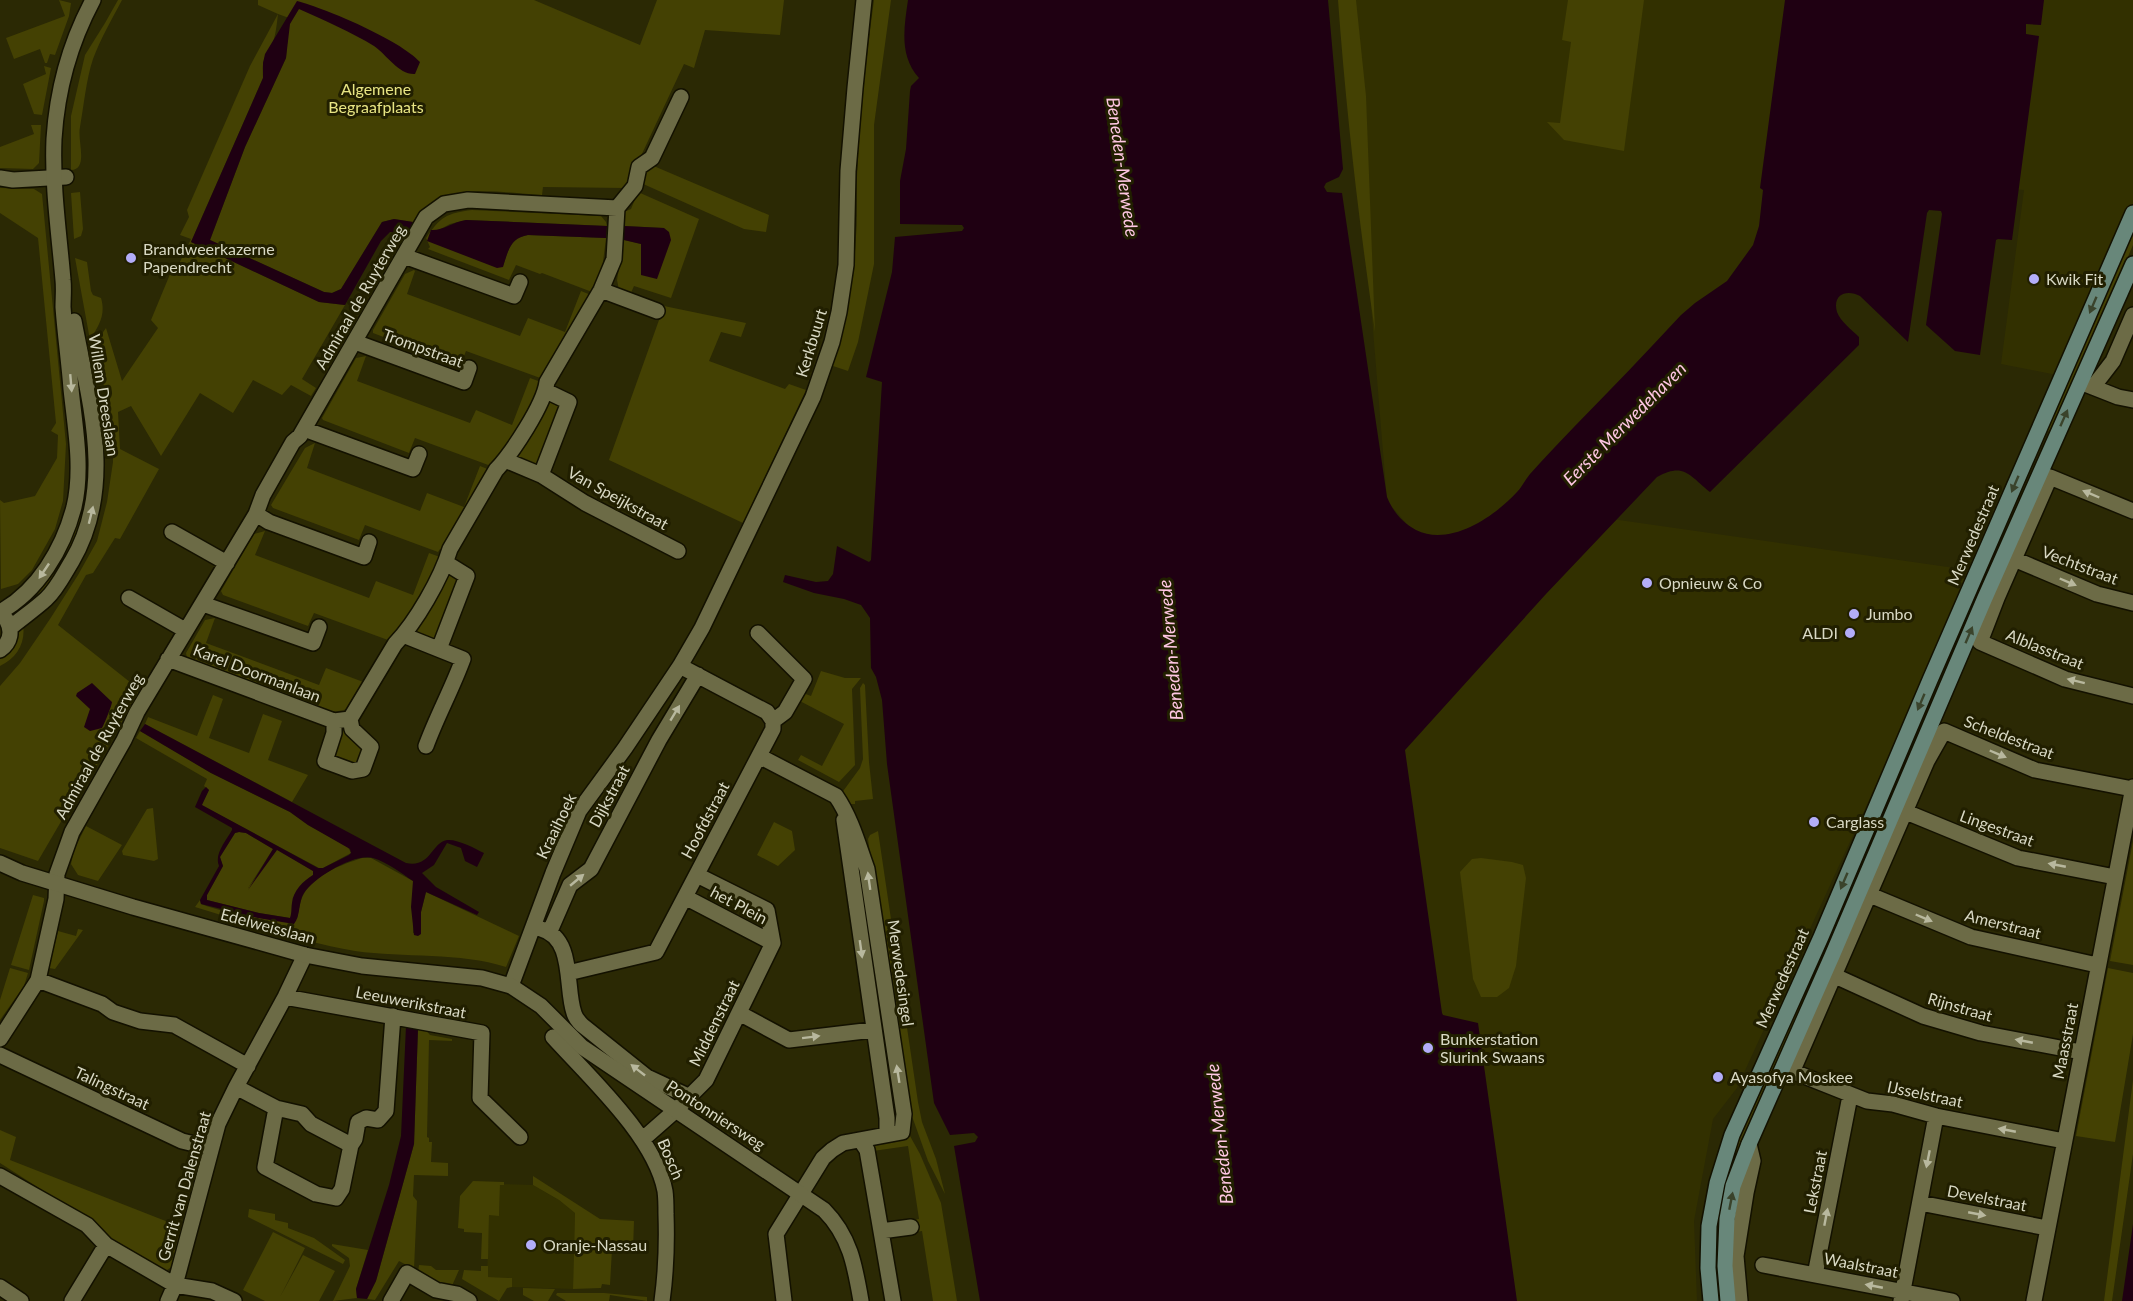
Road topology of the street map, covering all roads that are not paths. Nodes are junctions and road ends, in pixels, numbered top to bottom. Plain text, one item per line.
1 (93, 0) edge
2 (864, 0) edge
3 (681, 97) dead end
4 (60, 177) junction
5 (0, 178) edge
6 (617, 208) junction
7 (2133, 213) edge
8 (404, 256) junction
9 (2133, 264) edge
10 (520, 282) dead end
11 (63, 283) junction
12 (602, 290) junction
13 (657, 311) dead end
14 (2133, 315) edge
15 (355, 342) junction
16 (469, 368) dead end
17 (2087, 385) junction
18 (546, 391) junction
19 (2133, 400) edge
20 (304, 429) junction
21 (2035, 438) junction
22 (2049, 453) junction
23 (419, 454) dead end
24 (505, 460) junction
25 (541, 476) junction
26 (2050, 477) junction
27 (2133, 511) edge
28 (256, 514) junction
29 (172, 532) dead end
30 (369, 542) dead end
31 (678, 551) dead end
32 (2014, 559) junction
33 (227, 563) junction
34 (446, 563) junction
35 (129, 598) dead end
36 (1990, 599) junction
37 (2133, 603) edge
38 (203, 604) junction
39 (0, 612) edge
40 (319, 627) dead end
41 (10, 628) junction
42 (185, 630) junction
43 (758, 633) dead end
44 (403, 636) junction
45 (439, 649) junction
46 (0, 650) edge
47 (168, 659) junction
48 (681, 666) junction
49 (698, 675) junction
50 (1930, 680) junction
51 (1946, 688) junction
52 (2133, 696) edge
53 (773, 721) junction
54 (1923, 742) junction
55 (426, 746) dead end
56 (759, 756) junction
57 (1927, 761) junction
58 (2133, 788) edge
59 (844, 808) junction
60 (1905, 812) junction
61 (0, 862) edge
62 (0, 869) edge
63 (22, 873) junction
64 (696, 875) junction
65 (2115, 877) junction
66 (56, 883) junction
67 (1870, 895) junction
68 (685, 897) junction
69 (533, 926) junction
70 (550, 931) junction
71 (773, 943) junction
72 (1816, 947) junction
73 (305, 955) junction
74 (1832, 956) junction
75 (2097, 965) junction
76 (568, 973) junction
77 (1835, 976) junction
78 (38, 980) junction
79 (511, 986) junction
80 (285, 997) junction
81 (739, 1013) junction
82 (393, 1016) junction
83 (873, 1030) junction
84 (553, 1037) dead end
85 (0, 1039) edge
86 (2081, 1052) junction
87 (0, 1055) edge
88 (248, 1066) junction
89 (1788, 1069) junction
90 (236, 1087) junction
91 (1850, 1096) junction
92 (690, 1097) junction
93 (276, 1108) junction
94 (676, 1110) junction
95 (1936, 1116) junction
96 (895, 1133) junction
97 (520, 1137) dead end
98 (643, 1139) junction
99 (861, 1141) junction
100 (2064, 1141) junction
101 (1749, 1144) junction
102 (351, 1145) junction
103 (211, 1148) junction
104 (0, 1176) edge
105 (801, 1193) junction
106 (1920, 1203) junction
107 (911, 1227) dead end
108 (2047, 1228) junction
109 (881, 1231) junction
110 (1704, 1235) junction
111 (1725, 1238) junction
112 (106, 1245) junction
113 (1763, 1265) dead end
114 (1815, 1275) junction
115 (175, 1285) junction
116 (0, 1287) edge
117 (1902, 1296) edge
118 (21, 1301) edge
119 (72, 1301) edge
120 (168, 1301) edge
121 (234, 1301) edge
122 (391, 1301) edge
123 (469, 1301) edge
124 (662, 1301) edge
125 (784, 1301) edge
126 (861, 1301) edge
127 (893, 1301) edge
128 (1711, 1301) edge
129 (1728, 1301) edge
130 (1740, 1301) edge
131 (1952, 1301) edge
132 (2034, 1301) edge

1 - 4 street, Willem Dreeslaan
2 - 48 street, Kerkbuurt
3 - 6 street
4 - 5 street
4 - 11 street, Willem Dreeslaan
6 - 8 street, Admiraal de Ruyterweg
6 - 12 street, Karel Doormanlaan
7 -> 21 main road, Merwedestraat
8 - 10 street
8 - 15 street, Admiraal de Ruyterweg
9 - 17 main road
11 -> 39 street, Willem Dreeslaan
41 -> 11 street, Willem Dreeslaan
12 - 13 street
12 - 18 street, Karel Doormanlaan
14 - 17 street
15 - 16 street, Trompstraat
15 - 20 street, Admiraal de Ruyterweg
17 - 19 street
22 -> 17 main road
18 - 24 street, Karel Doormanlaan
18 - 25 street
20 - 23 street
20 - 28 street, Admiraal de Ruyterweg
21 - 22 street
21 -> 50 main road, Merwedestraat
22 - 26 street
22 - 36 main road
24 - 25 street
24 - 34 street, Karel Doormanlaan
25 - 31 street, Van Speijkstraat
27 -> 26 street
26 - 32 street
28 - 30 street
28 - 33 street, Admiraal de Ruyterweg
29 - 33 street
32 - 36 street
32 -> 37 street, Vechtstraat
33 - 38 street, Admiraal de Ruyterweg
34 - 44 street, Karel Doormanlaan
34 - 45 street
35 - 42 street
51 -> 36 main road
52 -> 36 street, Alblasstraat
38 - 40 street
38 - 42 street, Admiraal de Ruyterweg
39 - 41 street
41 - 46 street
42 - 47 street, Admiraal de Ruyterweg
43 - 53 street
44 - 45 street
44 - 47 street, Karel Doormanlaan
45 - 55 street
47 - 66 street, Admiraal de Ruyterweg
48 - 49 street
48 - 69 street, Kraaihoek
49 - 53 street
70 -> 49 street, Dijkstraat
50 - 51 street
50 -> 72 main road, Merwedestraat
51 - 54 main road
53 - 56 street, Hoofdstraat
54 - 57 street
54 - 74 main road
56 - 59 street, Merwedesingel
56 - 64 street, Hoofdstraat
57 -> 58 street, Scheldestraat
57 - 60 street
58 - 65 street, Maasstraat
59 -> 83 street
96 -> 59 street, Merwedesingel
65 -> 60 street, Lingestraat
60 - 67 street
61 - 63 street, Edelweisslaan
62 - 63 street, Edelweisslaan
63 - 66 street, Edelweisslaan
64 - 68 street, Hoofdstraat
64 - 71 street, het Plein
65 - 75 street, Maasstraat
66 - 73 street, Edelweisslaan
66 - 78 street, Admiraal de Ruyterweg
67 -> 75 street, Amerstraat
67 - 77 street
68 - 71 street, het Plein
68 - 76 street, Hoofdstraat
69 - 70 street
69 - 79 street, Kraaihoek
70 - 76 street
71 - 81 street, Middenstraat
72 - 74 street
72 - 110 main road, Merwedestraat
73 - 79 street, Edelweisslaan
73 - 80 street, Gerrit van Dalenstraat
74 - 89 main road
75 - 86 street, Maasstraat
92 -> 76 street
86 -> 77 street, Rijnstraat
77 - 89 street
78 - 85 street
78 - 88 street
79 - 94 street, Pontonniersweg
80 - 82 street, Leeuwerikstraat
80 - 88 street, Gerrit van Dalenstraat
81 -> 83 street
81 - 92 street, Middenstraat
82 - 97 street, Leeuwerikstraat
82 - 102 street
83 - 96 street
84 - 98 street
86 - 100 street, Maasstraat
87 - 103 street, Talingstraat
88 - 90 street, Gerrit van Dalenstraat
89 - 91 street, IJsselstraat
89 - 101 main road
90 - 93 street
90 - 103 street, Gerrit van Dalenstraat
91 - 95 street, IJsselstraat
114 -> 91 street, Lekstraat
92 - 94 street, Middenstraat
93 - 102 street
93 - 102 street
94 - 98 street, Middenstraat
94 - 105 street, Pontonniersweg
100 -> 95 street, IJsselstraat
95 -> 106 street
96 - 99 street
98 - 124 street, Bosch
99 - 105 street
99 - 109 street
100 - 108 street, Maasstraat
111 -> 101 main road
101 - 130 street
103 - 115 street, Gerrit van Dalenstraat
104 - 112 street
105 - 125 street
105 - 126 street, Pontonniersweg
106 -> 108 street, Develstraat
106 - 117 street
107 - 109 street
108 - 132 street, Maasstraat
109 - 127 street
110 - 111 street
110 - 128 main road, Merwedestraat
111 - 129 main road
112 - 115 street
112 - 119 street
113 - 114 street, Waalstraat
117 -> 114 street, Waalstraat
115 - 120 street, Gerrit van Dalenstraat
115 - 121 street
116 - 118 street
117 - 131 street, Waalstraat
122 - 123 street

